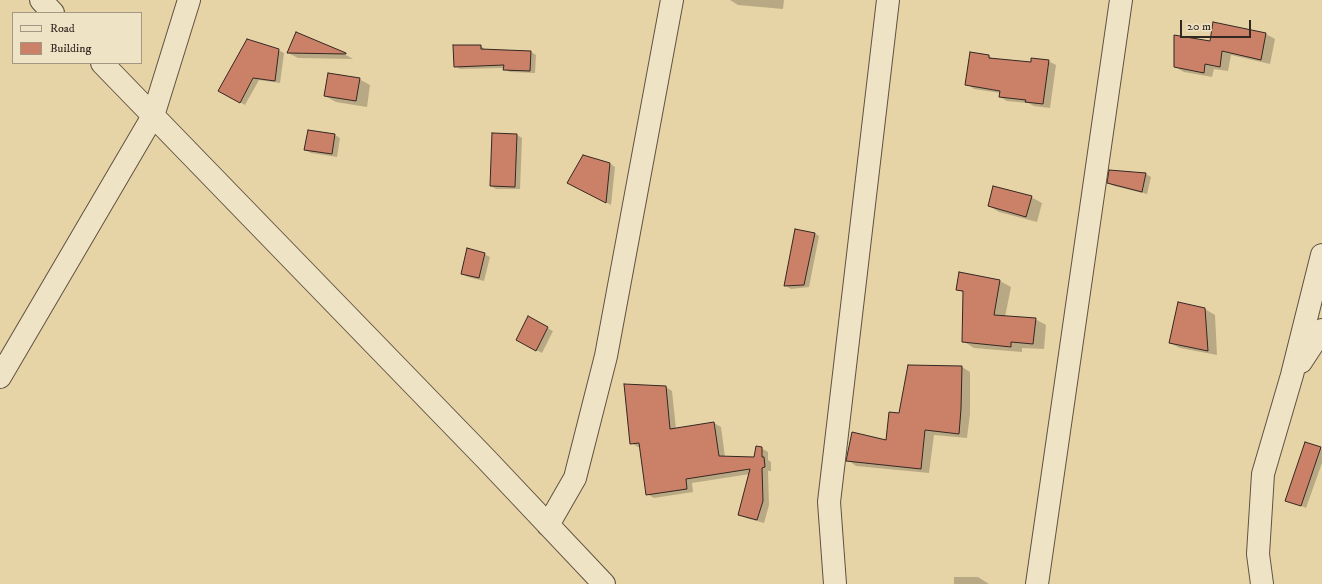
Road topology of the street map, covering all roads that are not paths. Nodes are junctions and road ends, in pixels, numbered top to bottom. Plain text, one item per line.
1 (41, 0) edge
2 (189, 0) edge
3 (672, 0) edge
4 (888, 0) edge
5 (1121, 0) edge
6 (52, 12) edge
7 (103, 64) edge
8 (153, 116) junction
9 (1322, 255) edge
10 (1322, 330) edge
11 (1292, 375) junction
12 (0, 377) edge
13 (548, 525) junction
14 (604, 584) edge
15 (835, 584) edge
16 (1037, 584) edge
17 (1262, 584) edge

1 - 6 street
2 - 8 street
3 - 13 street
4 - 15 street
5 - 16 street
7 - 8 street
8 - 12 street
8 - 13 street
9 - 11 street
10 - 11 street
11 - 17 street
13 - 14 street

